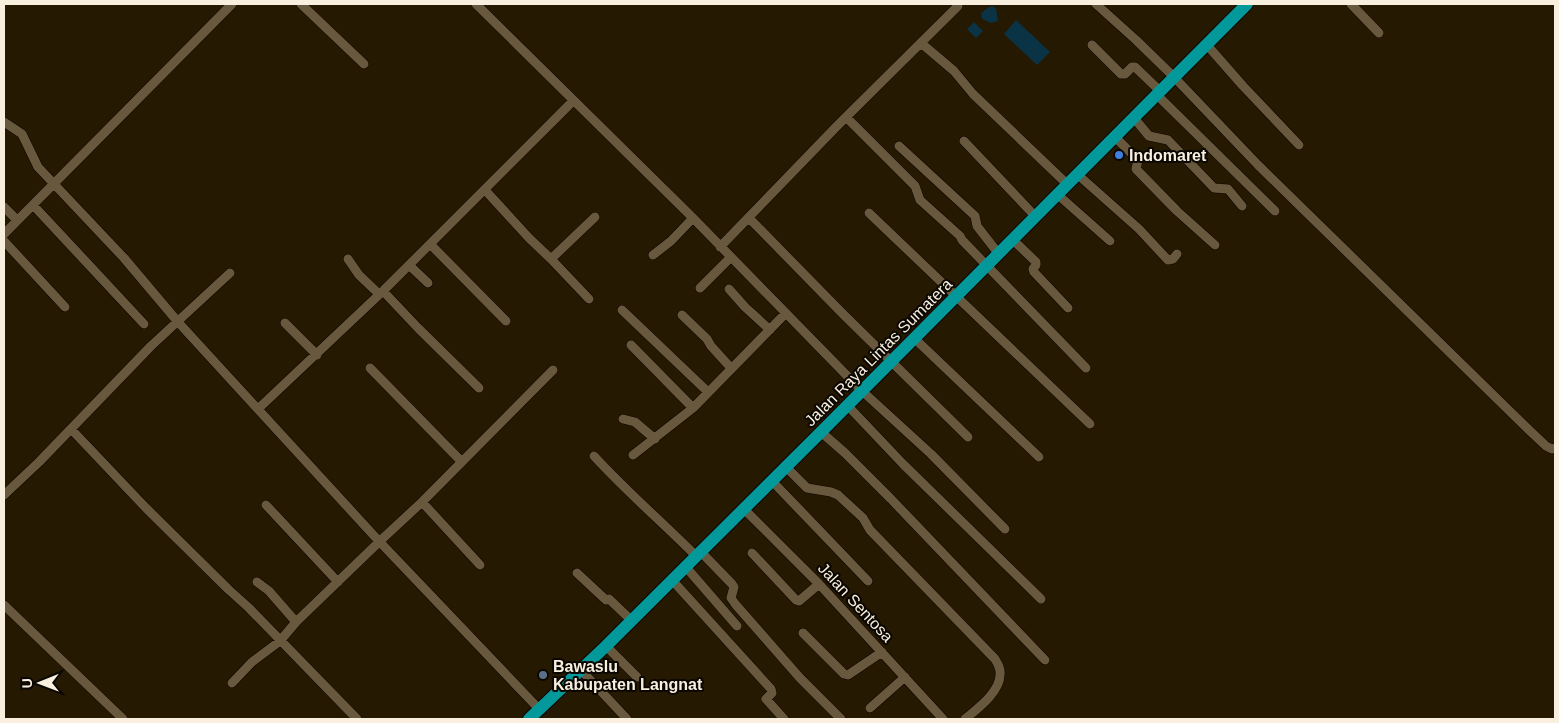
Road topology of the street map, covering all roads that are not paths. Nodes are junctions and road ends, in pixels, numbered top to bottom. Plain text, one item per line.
1 (232, 4) edge
2 (301, 4) edge
3 (476, 4) edge
4 (1096, 4) edge
5 (1247, 4) edge
6 (1350, 4) edge
7 (958, 6) dead end
8 (1379, 33) dead end
9 (921, 43) junction
10 (1092, 45) dead end
11 (1206, 45) junction
12 (364, 64) dead end
13 (1174, 77) junction
14 (1158, 93) junction
15 (573, 101) junction
16 (846, 117) junction
17 (1134, 118) junction
18 (4, 122) edge
19 (1115, 136) junction
20 (964, 141) dead end
21 (1299, 145) dead end
22 (899, 146) dead end
23 (1077, 174) junction
24 (54, 184) junction
25 (1067, 184) junction
26 (485, 190) junction
27 (1057, 194) junction
28 (33, 204) junction
29 (1242, 206) dead end
30 (4, 207) edge
31 (1275, 210) dead end
32 (869, 213) dead end
33 (1035, 216) junction
34 (594, 217) dead end
35 (693, 218) junction
36 (749, 218) junction
37 (17, 220) junction
38 (4, 234) edge
39 (1012, 239) junction
40 (4, 241) edge
41 (1110, 241) dead end
42 (430, 244) junction
43 (1215, 245) dead end
44 (720, 247) junction
45 (998, 253) junction
46 (1178, 254) dead end
47 (653, 255) dead end
48 (731, 257) junction
49 (348, 259) dead end
50 (551, 259) junction
51 (409, 265) junction
52 (986, 266) junction
53 (230, 273) dead end
54 (428, 283) dead end
55 (700, 288) dead end
56 (729, 289) dead end
57 (381, 293) junction
58 (956, 296) junction
59 (589, 299) dead end
60 (66, 307) dead end
61 (1068, 308) dead end
62 (622, 310) dead end
63 (786, 313) junction
64 (682, 315) dead end
65 (506, 321) dead end
66 (178, 322) junction
67 (285, 322) dead end
68 (144, 324) dead end
69 (770, 330) junction
70 (914, 338) junction
71 (631, 345) dead end
72 (317, 355) junction
73 (892, 360) junction
74 (370, 368) dead end
75 (731, 368) junction
76 (1086, 368) dead end
77 (553, 370) dead end
78 (479, 388) dead end
79 (862, 390) junction
80 (708, 392) junction
81 (847, 405) junction
82 (259, 408) junction
83 (692, 408) junction
84 (623, 419) dead end
85 (1090, 424) dead end
86 (72, 429) junction
87 (821, 432) junction
88 (968, 437) dead end
89 (655, 438) junction
90 (1555, 448) edge
91 (633, 455) dead end
92 (594, 456) dead end
93 (1039, 457) dead end
94 (462, 462) junction
95 (785, 466) junction
96 (772, 480) junction
97 (4, 495) edge
98 (422, 502) junction
99 (266, 505) dead end
100 (744, 508) junction
101 (1005, 529) dead end
102 (380, 541) junction
103 (752, 553) dead end
104 (698, 554) junction
105 (480, 565) dead end
106 (685, 566) junction
107 (577, 573) dead end
108 (672, 580) junction
109 (868, 581) dead end
110 (257, 582) dead end
111 (338, 582) junction
112 (819, 584) junction
113 (1041, 599) dead end
114 (4, 606) edge
115 (632, 620) junction
116 (296, 622) junction
117 (738, 626) dead end
118 (803, 633) dead end
119 (280, 641) junction
120 (606, 646) junction
121 (882, 652) junction
122 (1045, 660) dead end
123 (581, 670) junction
124 (637, 677) dead end
125 (905, 677) junction
126 (232, 682) dead end
127 (870, 708) dead end
128 (539, 709) junction
129 (123, 719) edge
130 (357, 719) edge
131 (529, 719) edge
132 (627, 719) edge
133 (784, 719) edge
134 (841, 719) edge
135 (943, 719) edge
136 (965, 719) edge

1 - 24 street
2 - 12 street
3 - 15 street
4 - 13 street
5 - 11 highway, Jalan Raya Lintas Sumatera
6 - 8 street
7 - 9 street
9 - 16 street
9 - 25 street
10 - 14 street
11 - 13 highway, Jalan Raya Lintas Sumatera
11 - 21 street
13 - 14 highway, Jalan Raya Lintas Sumatera
13 - 90 street
14 - 17 highway, Jalan Raya Lintas Sumatera
14 - 31 street
15 - 26 street
15 - 35 street
16 - 36 street
16 - 52 street
17 - 19 highway, Jalan Raya Lintas Sumatera
17 - 29 street
18 - 24 street
19 - 23 highway, Jalan Raya Lintas Sumatera
19 - 43 street
20 - 33 street
22 - 45 street
23 - 25 highway, Jalan Raya Lintas Sumatera
23 - 46 street
24 - 28 street
24 - 66 street
25 - 27 highway, Jalan Raya Lintas Sumatera
26 - 42 street
26 - 50 street
27 - 33 highway, Jalan Raya Lintas Sumatera
27 - 41 street
28 - 37 street
28 - 68 street
30 - 37 street
32 - 58 street
33 - 39 highway, Jalan Raya Lintas Sumatera
34 - 50 street
35 - 44 street
35 - 47 street
36 - 44 street
36 - 73 street
37 - 38 street
39 - 45 highway, Jalan Raya Lintas Sumatera
39 - 61 street
40 - 60 street
42 - 51 street
42 - 65 street
44 - 48 street
45 - 52 highway, Jalan Raya Lintas Sumatera
48 - 55 street
48 - 63 street
49 - 57 street
50 - 59 street
51 - 54 street
51 - 57 street
52 - 58 highway, Jalan Raya Lintas Sumatera
52 - 76 street
53 - 66 street
56 - 69 street
57 - 72 street
57 - 78 street
58 - 70 highway, Jalan Raya Lintas Sumatera
58 - 85 street
62 - 80 street
63 - 69 street
63 - 79 street
64 - 75 street
66 - 82 street
66 - 86 street
67 - 72 street
69 - 75 street
70 - 73 highway, Jalan Raya Lintas Sumatera
70 - 93 street
71 - 83 street
72 - 82 street
73 - 79 highway, Jalan Raya Lintas Sumatera
73 - 88 street
74 - 94 street
75 - 80 street
77 - 94 street
79 - 81 highway, Jalan Raya Lintas Sumatera
79 - 101 street
80 - 83 street
81 - 87 highway, Jalan Raya Lintas Sumatera
81 - 113 street
82 - 102 street
83 - 89 street
84 - 89 street
86 - 97 street
86 - 119 street
87 - 95 highway, Jalan Raya Lintas Sumatera
87 - 122 street
89 - 91 street
92 - 104 street
94 - 98 street
95 - 96 highway, Jalan Raya Lintas Sumatera
95 - 136 street
96 - 100 highway, Jalan Raya Lintas Sumatera
96 - 109 street
98 - 102 street
98 - 105 street
99 - 111 street
100 - 104 highway, Jalan Raya Lintas Sumatera
100 - 112 street, Jalan Sentosa
102 - 111 street
102 - 128 street
103 - 112 street
104 - 106 highway, Jalan Raya Lintas Sumatera
104 - 134 street
106 - 108 highway, Jalan Raya Lintas Sumatera
106 - 117 street
107 - 115 street
108 - 115 highway, Jalan Raya Lintas Sumatera
108 - 133 street
110 - 116 street
111 - 116 street
112 - 121 street, Jalan Sentosa
114 - 129 street
115 - 120 highway, Jalan Raya Lintas Sumatera
116 - 119 street
118 - 121 street
119 - 126 street
119 - 130 street
120 - 123 highway, Jalan Raya Lintas Sumatera
120 - 124 street
121 - 125 street, Jalan Sentosa
123 - 128 highway, Jalan Raya Lintas Sumatera
123 - 132 street
125 - 127 street
125 - 135 street, Jalan Sentosa
128 - 131 highway, Jalan Raya Lintas Sumatera

